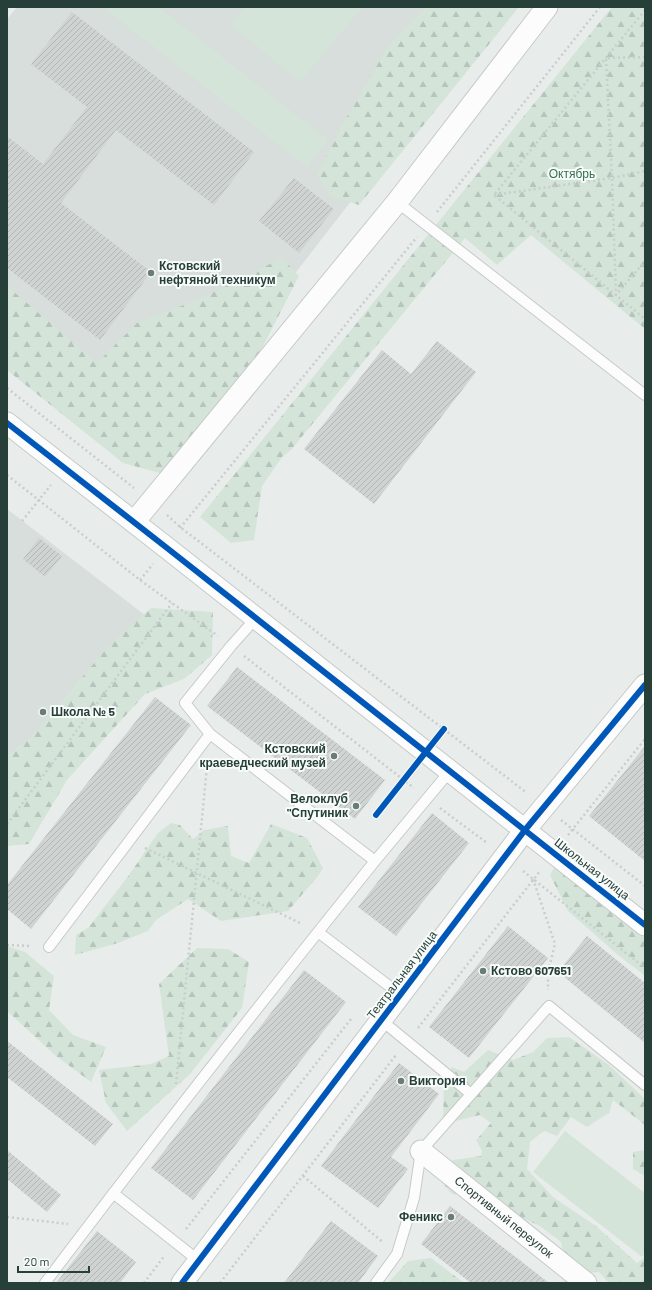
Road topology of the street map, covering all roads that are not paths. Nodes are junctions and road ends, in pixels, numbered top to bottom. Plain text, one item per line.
1 (547, 7) edge
2 (396, 202) junction
3 (645, 396) edge
4 (7, 423) edge
5 (134, 522) junction
6 (256, 618) junction
7 (645, 685) edge
8 (210, 734) junction
9 (450, 771) junction
10 (525, 830) junction
11 (375, 861) junction
12 (645, 925) edge
13 (318, 932) junction
14 (49, 947) road end
15 (401, 995) junction
16 (381, 1020) junction
17 (645, 1085) edge
18 (471, 1094) junction
19 (421, 1151) junction
20 (113, 1193) junction
21 (199, 1260) junction
22 (45, 1283) edge
23 (182, 1283) edge
24 (376, 1283) edge
25 (586, 1283) edge

1 - 2 street
2 - 3 lane
2 - 5 street
4 - 5 street, Школьная улица
5 - 6 street, Школьная улица
6 - 8 lane
6 - 9 street, Школьная улица
7 - 10 street, Театральная улица
8 - 11 lane
8 - 14 lane
9 - 10 street, Школьная улица
9 - 11 lane
10 - 12 street, Школьная улица
10 - 15 street, Театральная улица
11 - 13 lane
13 - 15 lane
13 - 20 lane
15 - 16 street, Театральная улица
16 - 18 lane
16 - 21 street, Театральная улица
17 - 18 lane
18 - 19 lane
19 - 24 lane
19 - 25 street, Спортивный переулок
20 - 21 lane
20 - 22 lane
21 - 23 street, Театральная улица

